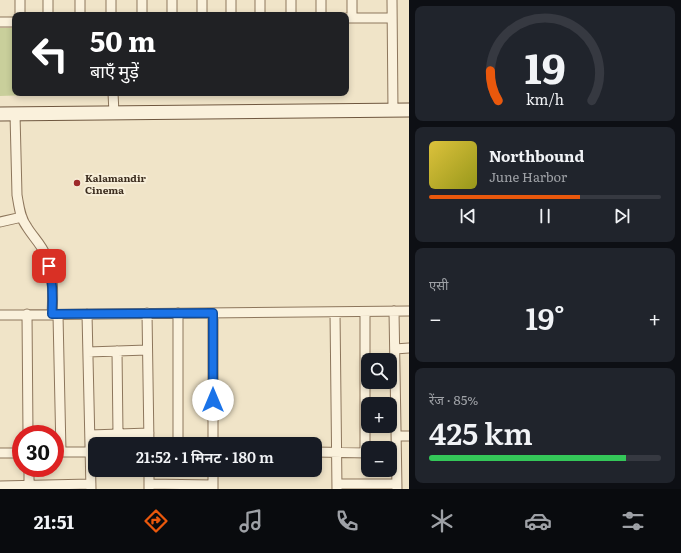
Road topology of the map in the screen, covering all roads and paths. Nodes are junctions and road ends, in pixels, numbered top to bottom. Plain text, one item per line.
1 (20, 0) edge
2 (48, 0) edge
3 (80, 0) edge
4 (111, 0) edge
5 (142, 0) edge
6 (172, 0) edge
7 (202, 0) edge
8 (231, 0) edge
9 (260, 0) edge
10 (291, 0) edge
11 (321, 0) edge
12 (352, 0) edge
13 (392, 0) edge
14 (20, 12) edge
15 (48, 12) edge
16 (80, 12) edge
17 (111, 12) edge
18 (142, 12) edge
19 (172, 12) edge
20 (202, 12) edge
21 (231, 12) edge
22 (260, 12) edge
23 (291, 12) edge
24 (321, 12) edge
25 (349, 18) edge
26 (392, 18) junction
27 (0, 22) edge
28 (12, 22) edge
29 (113, 96) edge
30 (393, 110) junction
31 (409, 110) edge
32 (114, 113) junction
33 (0, 114) edge
34 (15, 114) junction
35 (22, 217) junction
36 (0, 222) edge
37 (394, 311) junction
38 (409, 311) edge
39 (335, 312) junction
40 (365, 312) junction
41 (178, 313) junction
42 (213, 313) junction
43 (27, 314) junction
44 (55, 314) junction
45 (87, 314) junction
46 (147, 314) junction
47 (0, 315) edge
48 (409, 348) edge
49 (395, 349) junction
50 (147, 350) junction
51 (117, 351) junction
52 (88, 352) junction
53 (28, 425) edge
54 (57, 425) edge
55 (149, 433) junction
56 (118, 434) junction
57 (90, 435) joint
58 (396, 436) junction
59 (409, 436) edge
60 (149, 437) edge
61 (178, 437) edge
62 (213, 437) edge
63 (366, 441) edge
64 (395, 441) edge
65 (64, 452) edge
66 (88, 452) edge
67 (322, 452) edge
68 (0, 453) edge
69 (12, 453) edge
70 (337, 453) junction
71 (361, 453) edge
72 (0, 486) edge
73 (91, 486) edge
74 (366, 486) edge
75 (397, 486) edge
76 (29, 487) edge
77 (60, 487) edge
78 (149, 487) edge
79 (180, 487) edge
80 (213, 487) edge
81 (337, 487) edge

1 - 14 street
2 - 15 street
3 - 16 street
4 - 17 street
5 - 18 street
6 - 19 street
7 - 20 street
8 - 21 street
9 - 22 street
10 - 23 street
11 - 24 street
12 - 25 street
13 - 26 street
25 - 26 street
26 - 30 street
27 - 28 street
29 - 32 street
30 - 31 street
30 - 32 street
32 - 34 street
33 - 34 street
34 - 35 street
35 - 36 street
35 - 44 street
37 - 38 street
37 - 40 street
37 - 49 street
39 - 40 street
39 - 42 street
39 - 70 street
40 - 63 street
41 - 42 street
41 - 46 street
41 - 61 street
42 - 62 street
43 - 44 street
43 - 47 street
43 - 53 street
44 - 45 street
44 - 54 street
45 - 46 street
45 - 52 street
46 - 50 street
48 - 49 street
49 - 58 street
50 - 51 street
50 - 55 street
51 - 52 street
51 - 56 street
52 - 57 street
55 - 56 street
55 - 60 street
56 - 57 street
58 - 59 street
58 - 64 street
65 - 66 street
67 - 70 street
68 - 69 street
70 - 71 street
70 - 81 street
72 - 76 street
73 - 77 street
74 - 75 street
74 - 81 street
76 - 77 street
78 - 79 street
79 - 80 street

